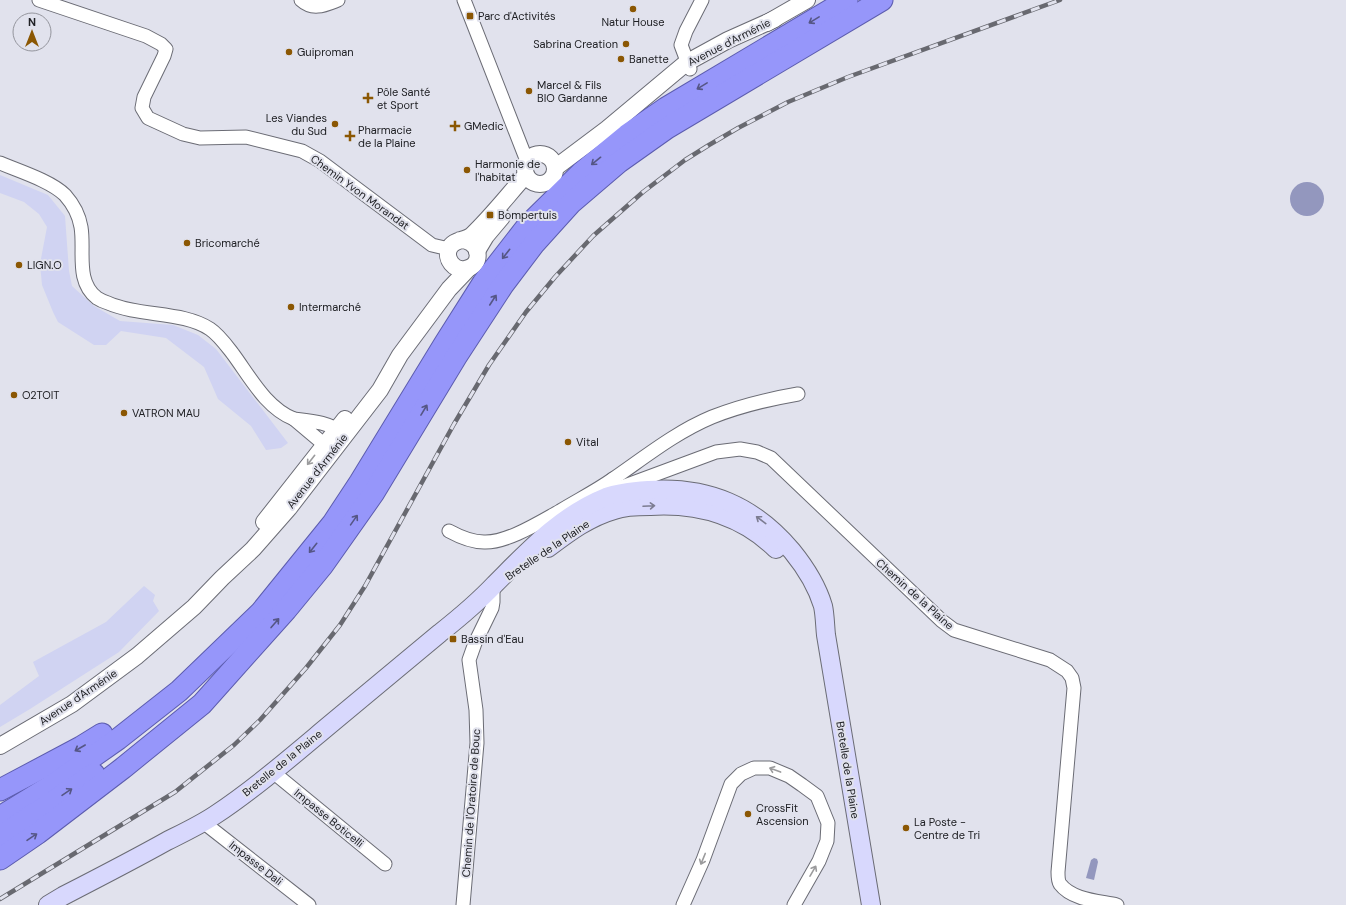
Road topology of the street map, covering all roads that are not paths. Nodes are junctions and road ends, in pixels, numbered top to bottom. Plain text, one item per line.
1 (39, 0) edge
2 (301, 0) edge
3 (338, 0) edge
4 (464, 0) edge
5 (702, 0) edge
6 (807, 0) edge
7 (848, 0) edge
8 (882, 0) edge
9 (688, 66) junction
10 (525, 156) dead end
11 (552, 162) junction
12 (0, 163) edge
13 (529, 179) junction
14 (453, 251) junction
15 (477, 251) junction
16 (469, 268) junction
17 (449, 289) junction
18 (798, 394) dead end
19 (294, 419) junction
20 (341, 432) junction
21 (328, 448) junction
22 (618, 492) junction
23 (449, 531) dead end
24 (493, 586) junction
25 (223, 649) junction
26 (249, 652) junction
27 (0, 746) edge
28 (273, 772) junction
29 (0, 790) edge
30 (0, 817) edge
31 (203, 822) junction
32 (0, 837) edge
33 (0, 859) edge
34 (385, 864) dead end
35 (48, 905) edge
36 (309, 905) edge
37 (463, 905) edge
38 (683, 905) edge
39 (794, 905) edge
40 (871, 905) edge
41 (1117, 905) edge

1 - 14 street, Chemin Yvon Morandat
2 - 3 street
4 - 10 street
5 - 9 street
6 - 9 street, Avenue d'Arménie
7 -> 25 highway
26 -> 8 highway
9 - 11 street, Avenue d'Arménie
11 - 13 street
11 - 13 street
12 - 19 street
13 - 14 street
13 - 15 street
14 - 15 street
14 - 16 street
14 - 17 street, Avenue d'Arménie
15 - 16 street, Avenue d'Arménie
16 - 17 street, Avenue d'Arménie
17 - 20 street, Avenue d'Arménie
18 - 22 street
19 - 20 street
19 - 21 street
20 - 21 street, Avenue d'Arménie
21 - 27 street, Avenue d'Arménie
22 - 23 street
22 - 24 main road, Bretelle de la Plaine
22 - 40 main road, Bretelle de la Plaine
22 - 41 street, Chemin de la Plaine
24 - 28 main road, Bretelle de la Plaine
24 - 37 street, Chemin de l'Oratoire de Bouc
25 -> 29 highway
25 - 30 highway
32 -> 26 highway
33 -> 26 highway
28 - 31 main road, Bretelle de la Plaine
28 - 34 street, Impasse Boticelli
31 - 35 main road, Bretelle de la Plaine
31 - 36 street, Impasse Dali
39 -> 38 street

